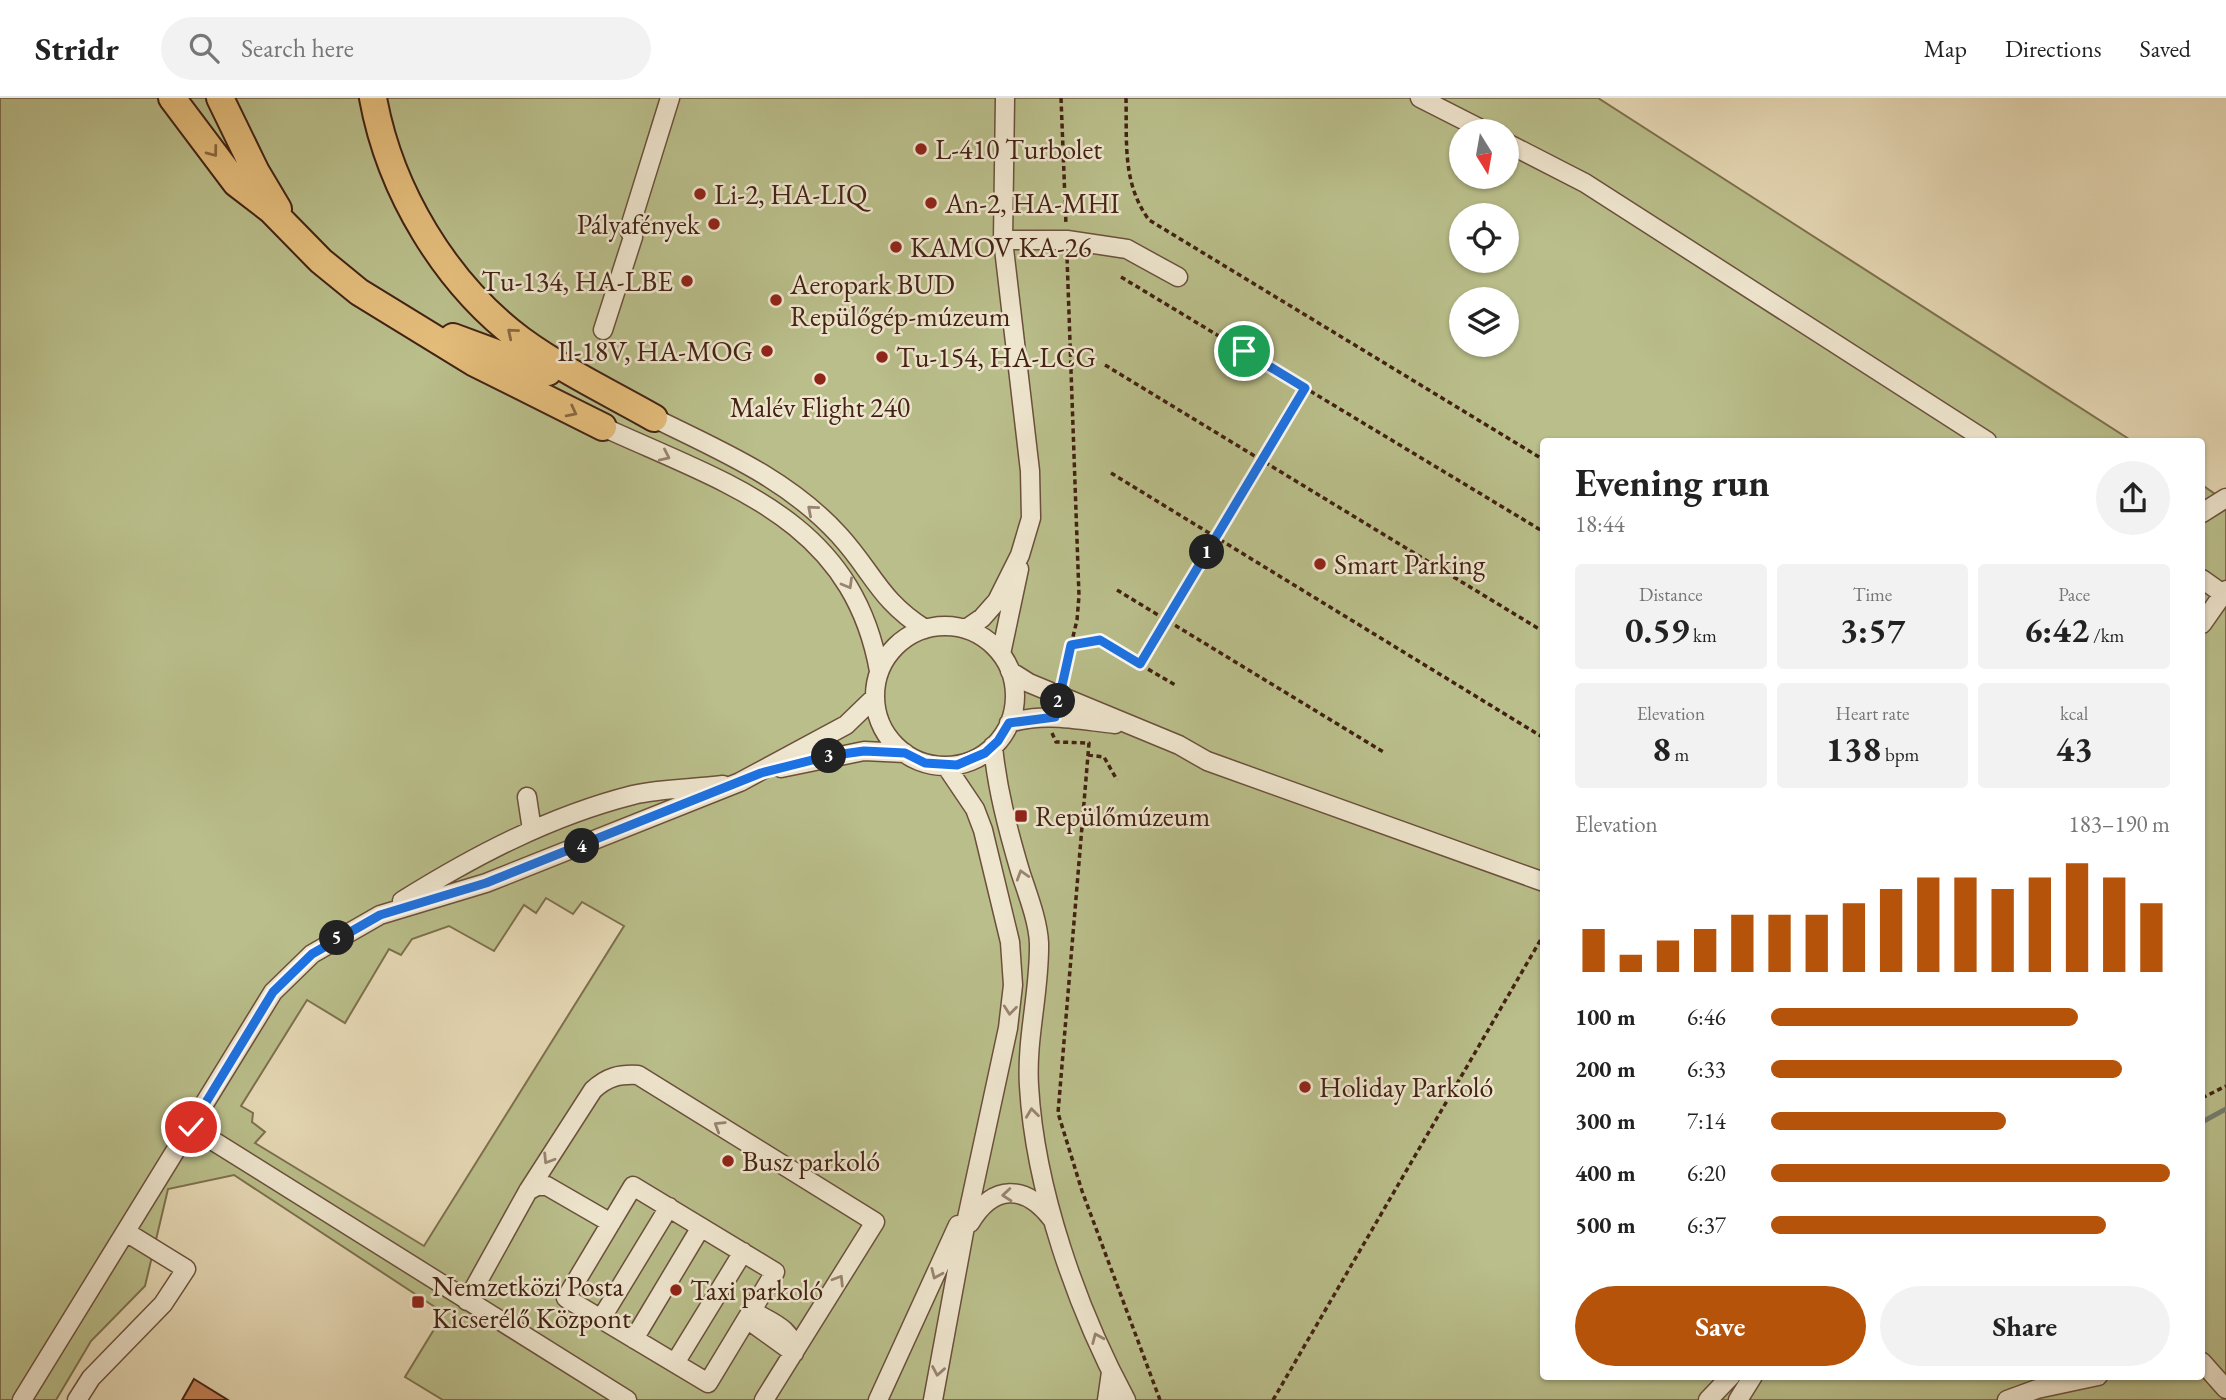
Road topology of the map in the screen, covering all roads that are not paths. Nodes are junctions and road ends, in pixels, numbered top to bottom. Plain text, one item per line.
1 (172, 98) edge
2 (220, 98) edge
3 (373, 98) edge
4 (670, 98) edge
5 (1005, 98) edge
6 (1420, 98) edge
7 (1461, 119) edge
8 (1519, 149) edge
9 (292, 232) junction
10 (1003, 240) junction
11 (1178, 277) dead end
12 (405, 320) junction
13 (603, 330) dead end
14 (654, 418) junction
15 (603, 428) joint
16 (1982, 438) edge
17 (2226, 498) edge
18 (2205, 511) edge
19 (1020, 555) junction
20 (2205, 581) edge
21 (2225, 592) edge
22 (2205, 620) edge
23 (925, 629) junction
24 (965, 629) junction
25 (1001, 654) junction
26 (879, 671) junction
27 (1010, 671) junction
28 (875, 697) junction
29 (1009, 723) junction
30 (1132, 727) junction
31 (993, 746) junction
32 (905, 753) junction
33 (946, 766) junction
34 (761, 773) junction
35 (740, 782) junction
36 (527, 797) dead end
37 (532, 830) junction
38 (1540, 881) edge
39 (380, 915) junction
40 (191, 1127) junction
41 (974, 1189) junction
42 (528, 1191) junction
43 (669, 1208) junction
44 (1055, 1222) junction
45 (701, 1227) junction
46 (608, 1228) junction
47 (126, 1232) junction
48 (964, 1232) junction
49 (743, 1252) junction
50 (467, 1301) junction
51 (750, 1315) junction
52 (601, 1319) junction
53 (634, 1339) junction
54 (794, 1353) junction
55 (675, 1363) junction
56 (2205, 1366) edge
57 (1111, 1372) junction
58 (1727, 1380) edge
59 (1750, 1380) edge
60 (2079, 1380) edge
61 (2226, 1390) edge
62 (22, 1400) edge
63 (77, 1400) edge
64 (627, 1400) edge
65 (764, 1400) edge
66 (878, 1400) edge
67 (933, 1400) edge
68 (1107, 1400) edge
69 (1126, 1400) edge
70 (1708, 1400) edge
71 (1738, 1400) edge
72 (2007, 1400) edge

1 -> 9 highway
2 - 9 highway
14 -> 3 highway
4 - 13 street
5 - 10 street
6 - 7 street
8 - 16 street
9 - 12 highway
10 - 11 street
10 - 19 street
12 - 14 highway
12 -> 15 highway
23 -> 14 street
15 -> 26 street
17 - 18 street
19 - 24 street
19 - 25 street
20 - 21 street
21 - 22 street
23 - 24 street
23 - 26 street
24 - 25 street
25 - 27 street
26 - 28 street
27 - 29 street
27 - 30 street
28 - 32 street
28 - 34 street
29 - 30 street
29 - 31 street
30 - 38 street
31 - 33 street
44 -> 31 street
32 - 33 street
32 - 34 street
33 -> 41 street
34 - 35 street
35 - 37 street
35 - 39 street
36 - 37 street
37 - 39 street
39 - 40 street
40 - 47 street
40 - 50 street
41 - 48 street
41 -> 66 street
42 - 46 street
42 - 50 street
54 -> 42 street
43 - 45 street
43 - 46 street
43 - 52 street
44 -> 48 street
57 -> 44 street
45 - 49 street
45 - 53 street
46 - 52 street
47 - 62 street
47 - 63 street
48 -> 67 street
49 - 51 street
49 - 55 street
50 - 64 street
51 - 54 street
51 - 55 street
52 - 53 street
53 - 55 street
54 - 65 street
56 - 61 street
57 - 68 street
57 - 69 street
58 - 70 street
59 - 71 street
60 - 72 street

